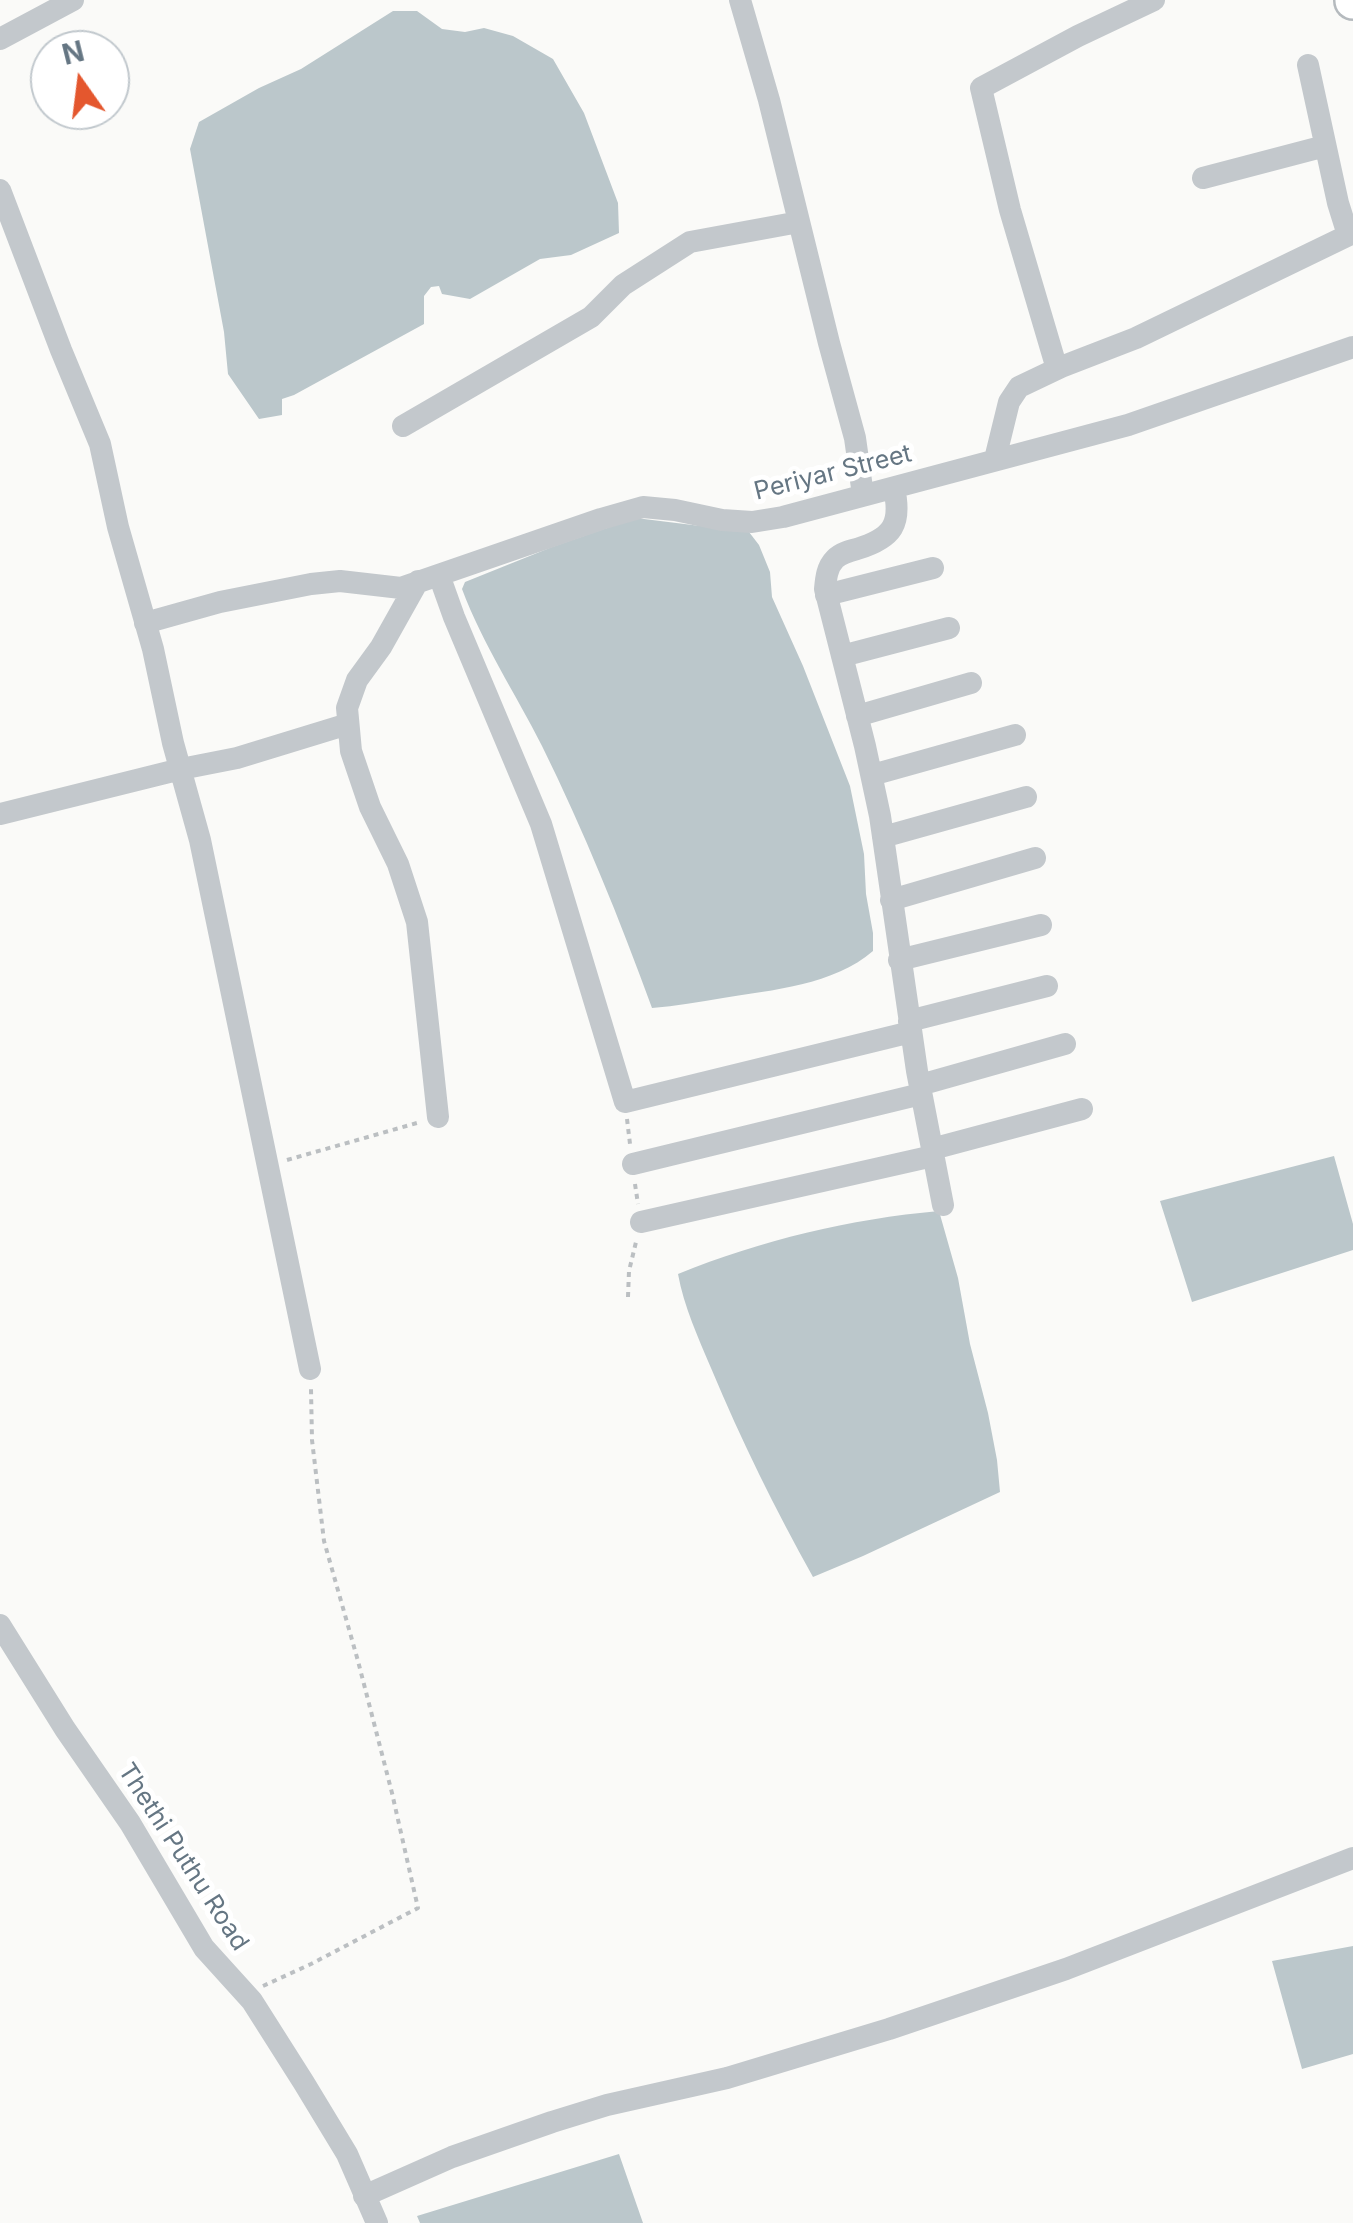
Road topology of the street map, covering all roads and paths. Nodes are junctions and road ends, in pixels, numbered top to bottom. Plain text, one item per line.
1 (74, 0) edge
2 (740, 0) edge
3 (1154, 0) edge
4 (0, 39) edge
5 (1308, 65) dead end
6 (1325, 146) junction
7 (1204, 178) dead end
8 (0, 190) edge
9 (799, 222) junction
10 (1351, 234) edge
11 (1353, 347) edge
12 (1056, 369) junction
13 (403, 426) dead end
14 (995, 459) junction
15 (894, 488) junction
16 (863, 495) junction
17 (933, 568) dead end
18 (428, 578) junction
19 (826, 594) junction
20 (145, 623) junction
21 (949, 628) dead end
22 (842, 656) junction
23 (972, 684) dead end
24 (857, 716) junction
25 (348, 724) junction
26 (1016, 735) dead end
27 (180, 769) junction
28 (872, 775) junction
29 (1026, 798) dead end
30 (0, 814) edge
31 (882, 837) junction
32 (1035, 858) dead end
33 (891, 900) junction
34 (1041, 925) dead end
35 (900, 960) junction
36 (1047, 986) dead end
37 (910, 1026) junction
38 (1065, 1044) dead end
39 (921, 1090) junction
40 (625, 1102) junction
41 (1082, 1109) dead end
42 (438, 1117) joint
43 (932, 1152) junction
44 (633, 1164) junction
45 (268, 1165) junction
46 (944, 1204) dead end
47 (641, 1222) junction
48 (628, 1296) dead end
49 (310, 1369) joint
50 (0, 1625) edge
51 (1353, 1858) edge
52 (246, 1994) junction
53 (364, 2196) junction
54 (378, 2223) edge

1 - 4 street
2 - 9 street
3 - 12 street
5 - 6 street
6 - 7 street
6 - 10 street
8 - 20 street
9 - 13 street
9 - 16 street
10 - 12 street
11 - 14 street, Periyar Street
12 - 14 street
14 - 15 street, Periyar Street
15 - 16 street, Periyar Street
15 - 19 street
16 - 18 street, Periyar Street
17 - 19 street
18 - 20 street, Periyar Street
18 - 25 street
18 - 40 street
19 - 22 street
20 - 27 street
21 - 22 street
22 - 24 street
23 - 24 street
24 - 28 street
25 - 27 street
25 - 42 street
26 - 28 street
27 - 30 street
27 - 45 street
28 - 31 street
29 - 31 street
31 - 33 street
32 - 33 street
33 - 35 street
34 - 35 street
35 - 37 street
36 - 37 street
37 - 39 street
37 - 40 street
38 - 39 street
39 - 43 street
39 - 44 street
40 - 44 path
41 - 43 street
42 - 45 path
43 - 46 street
43 - 47 street
44 - 47 path
45 - 49 street
47 - 48 path
49 - 52 path
50 - 52 street, Thethi Puthu Road
51 - 53 street
52 - 53 street, Thethi Puthu Road
53 - 54 street, Thethi Puthu Road

